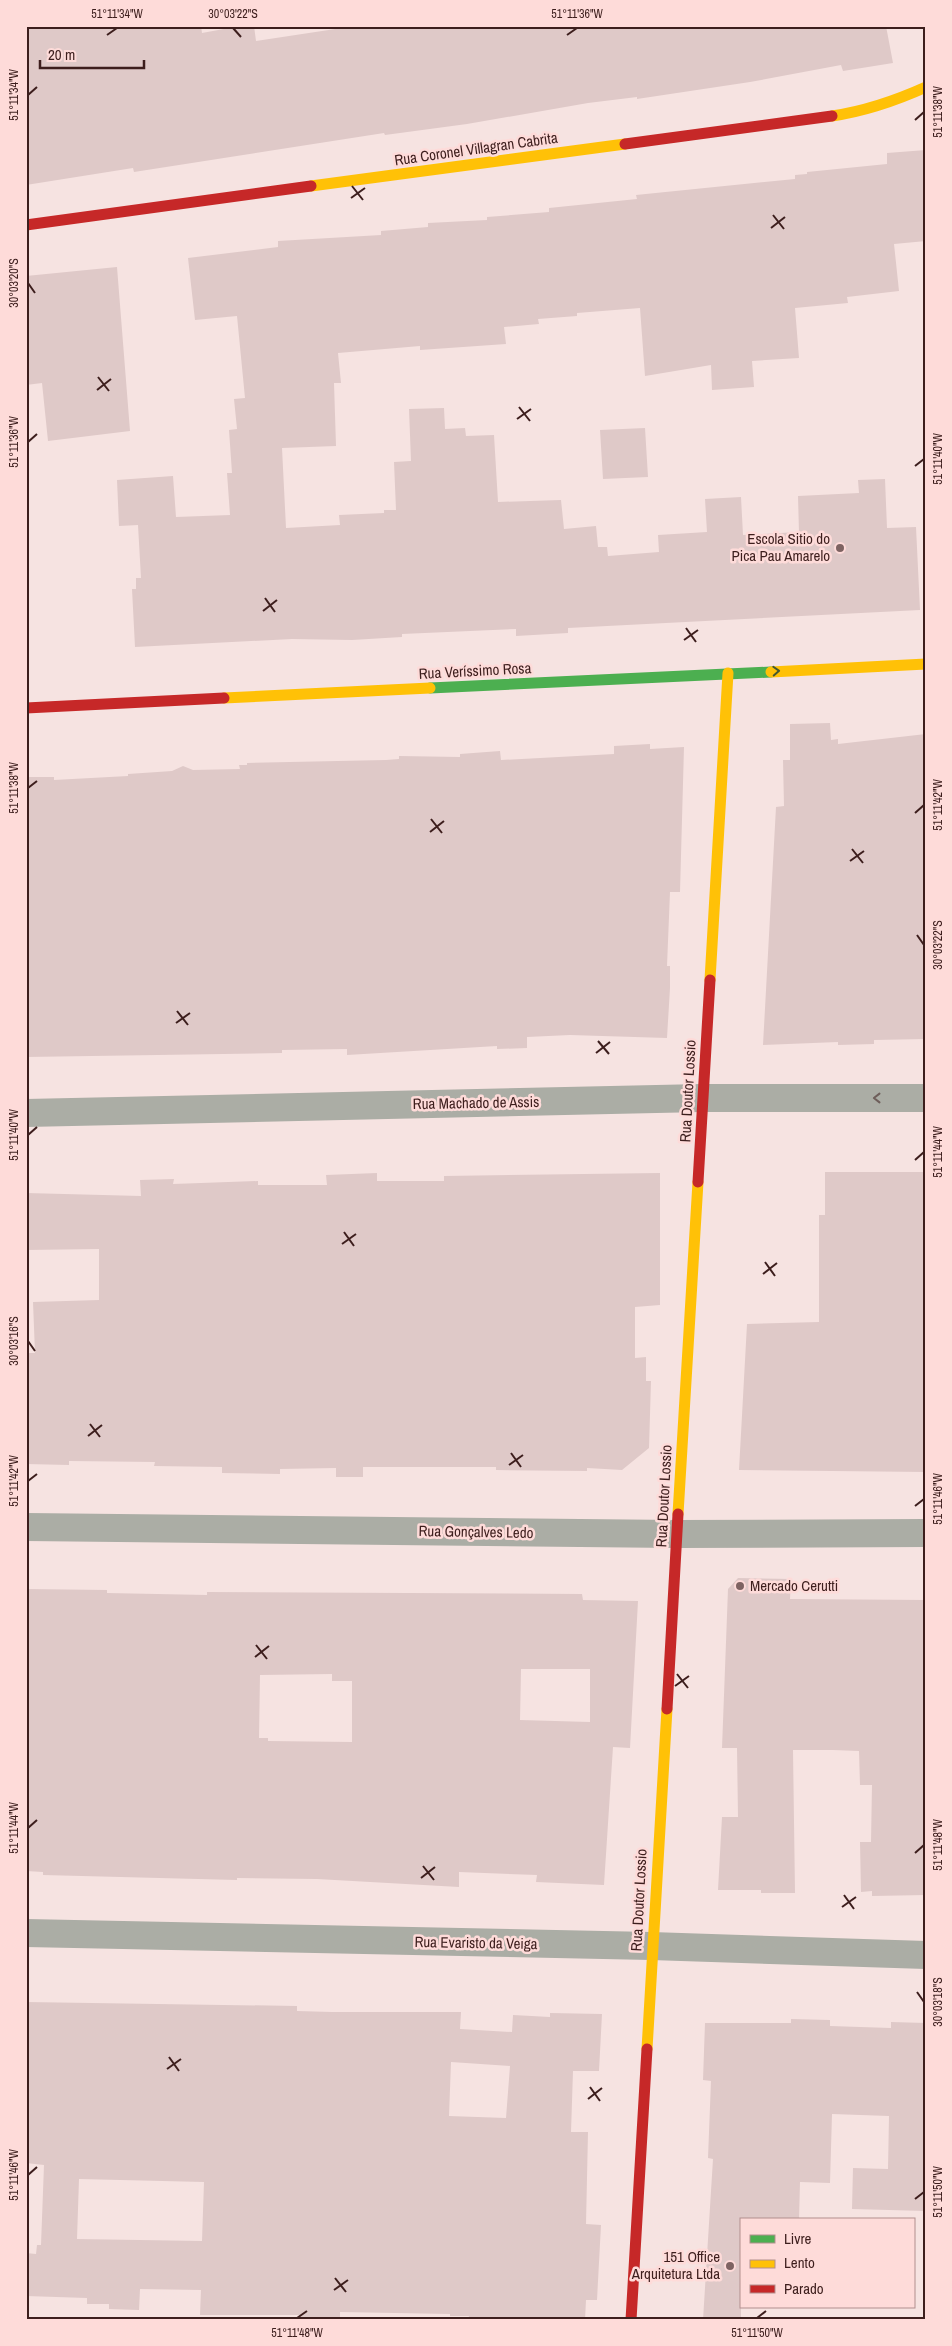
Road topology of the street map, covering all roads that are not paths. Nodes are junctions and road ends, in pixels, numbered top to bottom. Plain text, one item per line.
1 (926, 87) edge
2 (26, 225) edge
3 (926, 664) edge
4 (728, 673) junction
5 (26, 708) edge
6 (702, 1098) junction
7 (926, 1098) edge
8 (26, 1113) edge
9 (26, 1527) edge
10 (926, 1533) edge
11 (676, 1534) junction
12 (26, 1933) edge
13 (651, 1946) junction
14 (926, 1955) edge
15 (631, 2320) edge

1 - 2 street, Rua Coronel Villagran Cabrita
4 -> 3 street, Rua Veríssimo Rosa
4 - 5 street, Rua Veríssimo Rosa
4 - 6 street, Rua Doutor Lossio
7 -> 6 street, Rua Machado de Assis
6 - 8 street, Rua Machado de Assis
6 - 11 street, Rua Doutor Lossio
9 - 11 street, Rua Gonçalves Ledo
10 - 11 street, Rua Gonçalves Ledo
11 - 13 street, Rua Doutor Lossio
12 - 13 street, Rua Evaristo da Veiga
13 - 14 street, Rua Evaristo da Veiga
13 - 15 street, Rua Doutor Lossio

